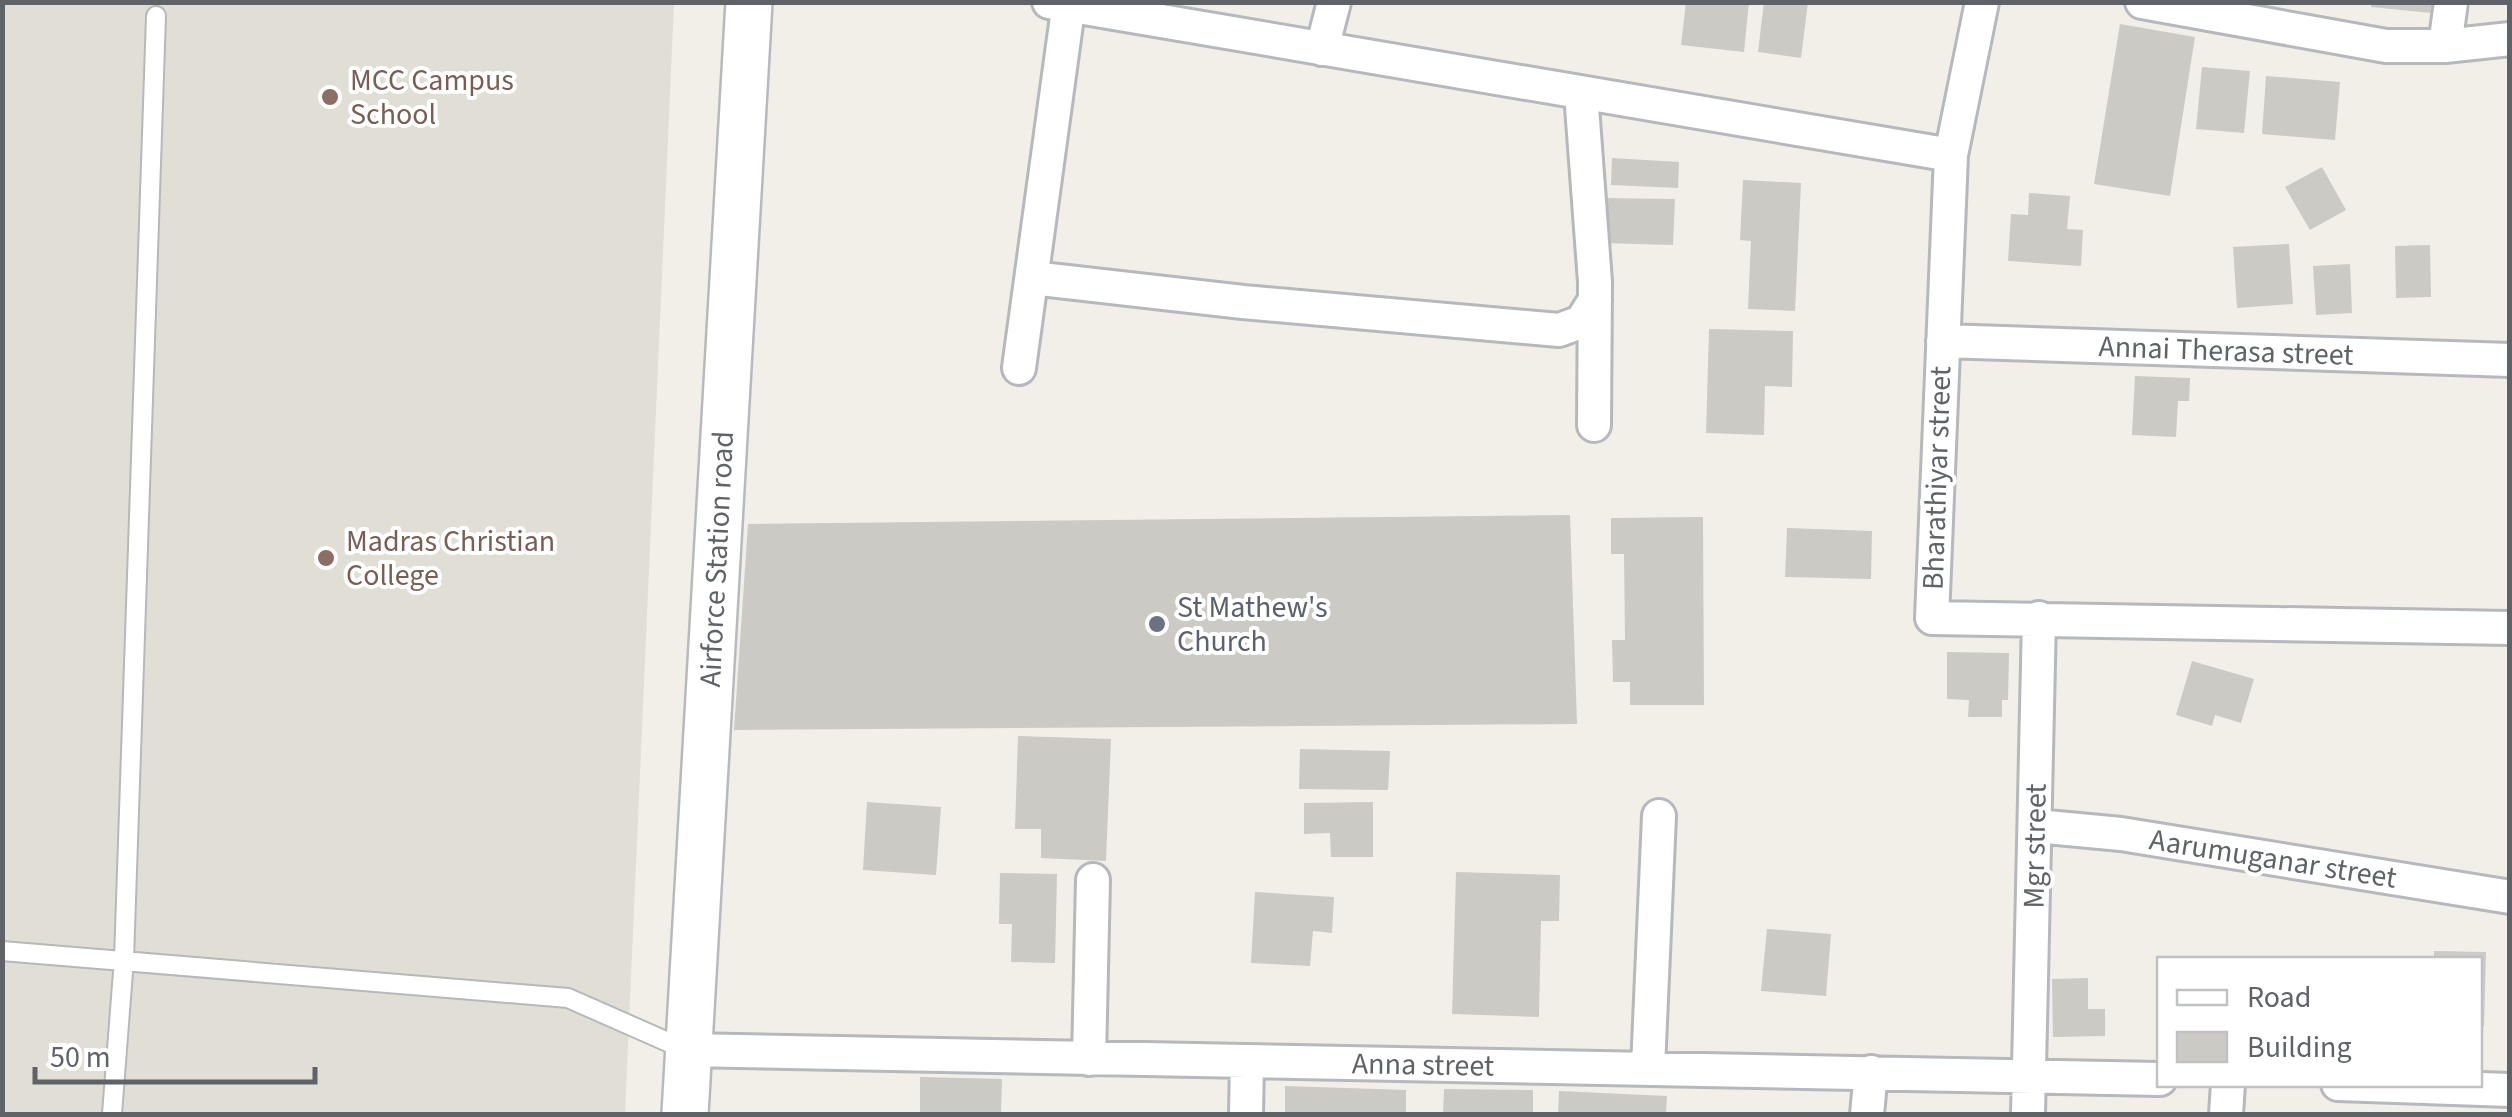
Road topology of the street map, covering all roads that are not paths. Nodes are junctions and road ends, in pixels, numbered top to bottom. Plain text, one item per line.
1 (749, 2) edge
2 (1334, 2) edge
3 (1982, 2) edge
4 (2142, 2) edge
5 (2451, 2) edge
6 (1062, 4) edge
7 (156, 16) dead end
8 (2510, 39) edge
9 (2445, 46) junction
10 (1322, 49) junction
11 (1582, 93) junction
12 (1951, 155) junction
13 (1032, 278) junction
14 (1596, 300) junction
15 (1943, 341) junction
16 (2510, 360) edge
17 (1019, 368) dead end
18 (1594, 425) dead end
19 (2039, 618) junction
20 (2510, 628) edge
21 (1659, 816) dead end
22 (2036, 826) junction
23 (1093, 880) dead end
24 (2510, 897) edge
25 (2, 952) edge
26 (124, 959) junction
27 (687, 1050) junction
28 (1090, 1059) junction
29 (1246, 1062) junction
30 (1648, 1068) junction
31 (1870, 1072) junction
32 (2031, 1075) junction
33 (2157, 1079) edge
34 (2228, 1087) edge
35 (2424, 1087) edge
36 (2510, 1090) edge
37 (112, 1114) edge
38 (685, 1114) edge
39 (1246, 1114) edge
40 (1868, 1114) edge
41 (2028, 1114) edge
42 (2226, 1114) edge

1 - 27 street, Airforce Station road
2 - 10 street
3 - 12 street, Bharathiyar street
4 - 9 street
5 - 9 street
6 - 10 street
6 - 13 street
7 - 26 lane
8 - 9 street
10 - 11 street
11 - 12 street
11 - 14 street
12 - 15 street, Bharathiyar street
13 - 14 street
13 - 17 street
14 - 18 street
15 - 16 street, Annai Therasa street
15 - 19 street, Bharathiyar street
19 - 20 street, Bharathiyar street
19 - 22 street, Mgr street
21 - 30 street
22 - 24 street, Aarumuganar street
22 - 32 street, Mgr street
23 - 28 street
25 - 26 lane
26 - 27 lane
26 - 37 lane
27 - 28 street, Anna street
27 - 38 street, Airforce Station road
28 - 29 street, Anna street
29 - 30 street, Anna street
29 - 39 street
30 - 31 street, Anna street
31 - 32 street, Anna street
31 - 40 street
32 - 33 street, Anna street
32 - 41 street, Mgr street
34 - 42 street
35 - 36 street

